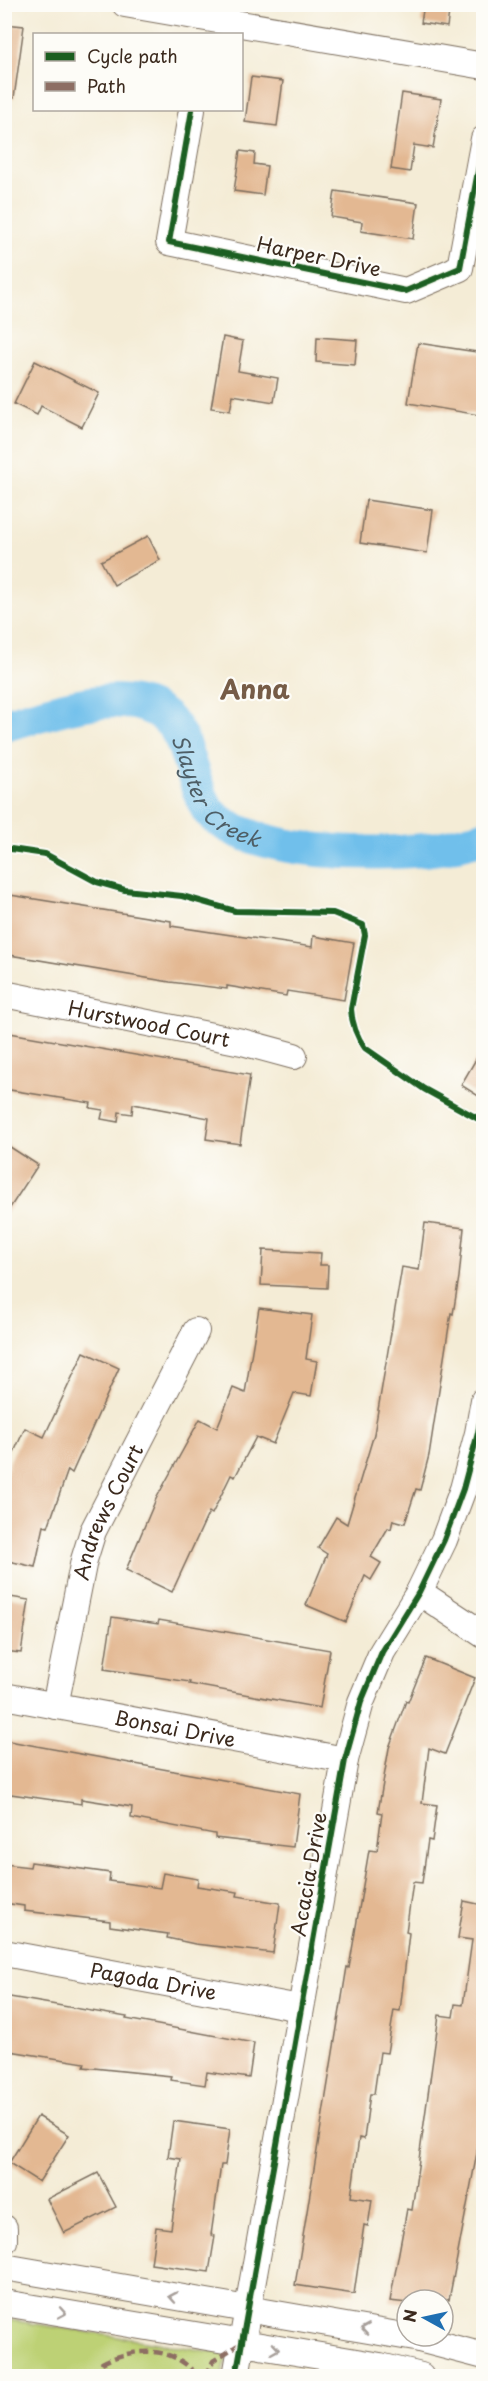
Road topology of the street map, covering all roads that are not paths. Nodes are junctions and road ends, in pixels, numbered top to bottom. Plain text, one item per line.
1 (125, 4) edge
2 (208, 19) edge
3 (483, 66) edge
4 (192, 111) edge
5 (483, 140) edge
6 (4, 994) edge
7 (294, 1056) dead end
8 (196, 1330) dead end
9 (483, 1400) edge
10 (419, 1592) junction
11 (483, 1635) edge
12 (4, 1696) edge
13 (54, 1706) junction
14 (345, 1760) junction
15 (4, 1953) edge
16 (300, 2008) junction
17 (4, 2228) edge
18 (4, 2241) edge
19 (4, 2267) edge
20 (4, 2303) edge
21 (246, 2310) junction
22 (241, 2343) junction
23 (483, 2356) edge
24 (483, 2362) edge
25 (236, 2376) edge
26 (421, 2376) edge
27 (478, 2376) edge

1 - 2 street
2 - 3 street
4 - 5 street, Harper Drive
6 - 7 street, Hurstwood Court
8 - 13 street, Andrews Court
9 - 10 street, Acacia Drive
10 - 11 street
10 - 14 street, Acacia Drive
12 - 13 street, Bonsai Drive
13 - 14 street, Bonsai Drive
14 - 16 street, Acacia Drive
15 - 16 street, Pagoda Drive
16 - 21 street, Acacia Drive
17 - 18 street
21 -> 19 street
20 -> 22 street
21 - 22 street, Acacia Drive
23 -> 21 street
22 - 25 street, Acacia Drive
22 -> 26 street
24 - 27 street

